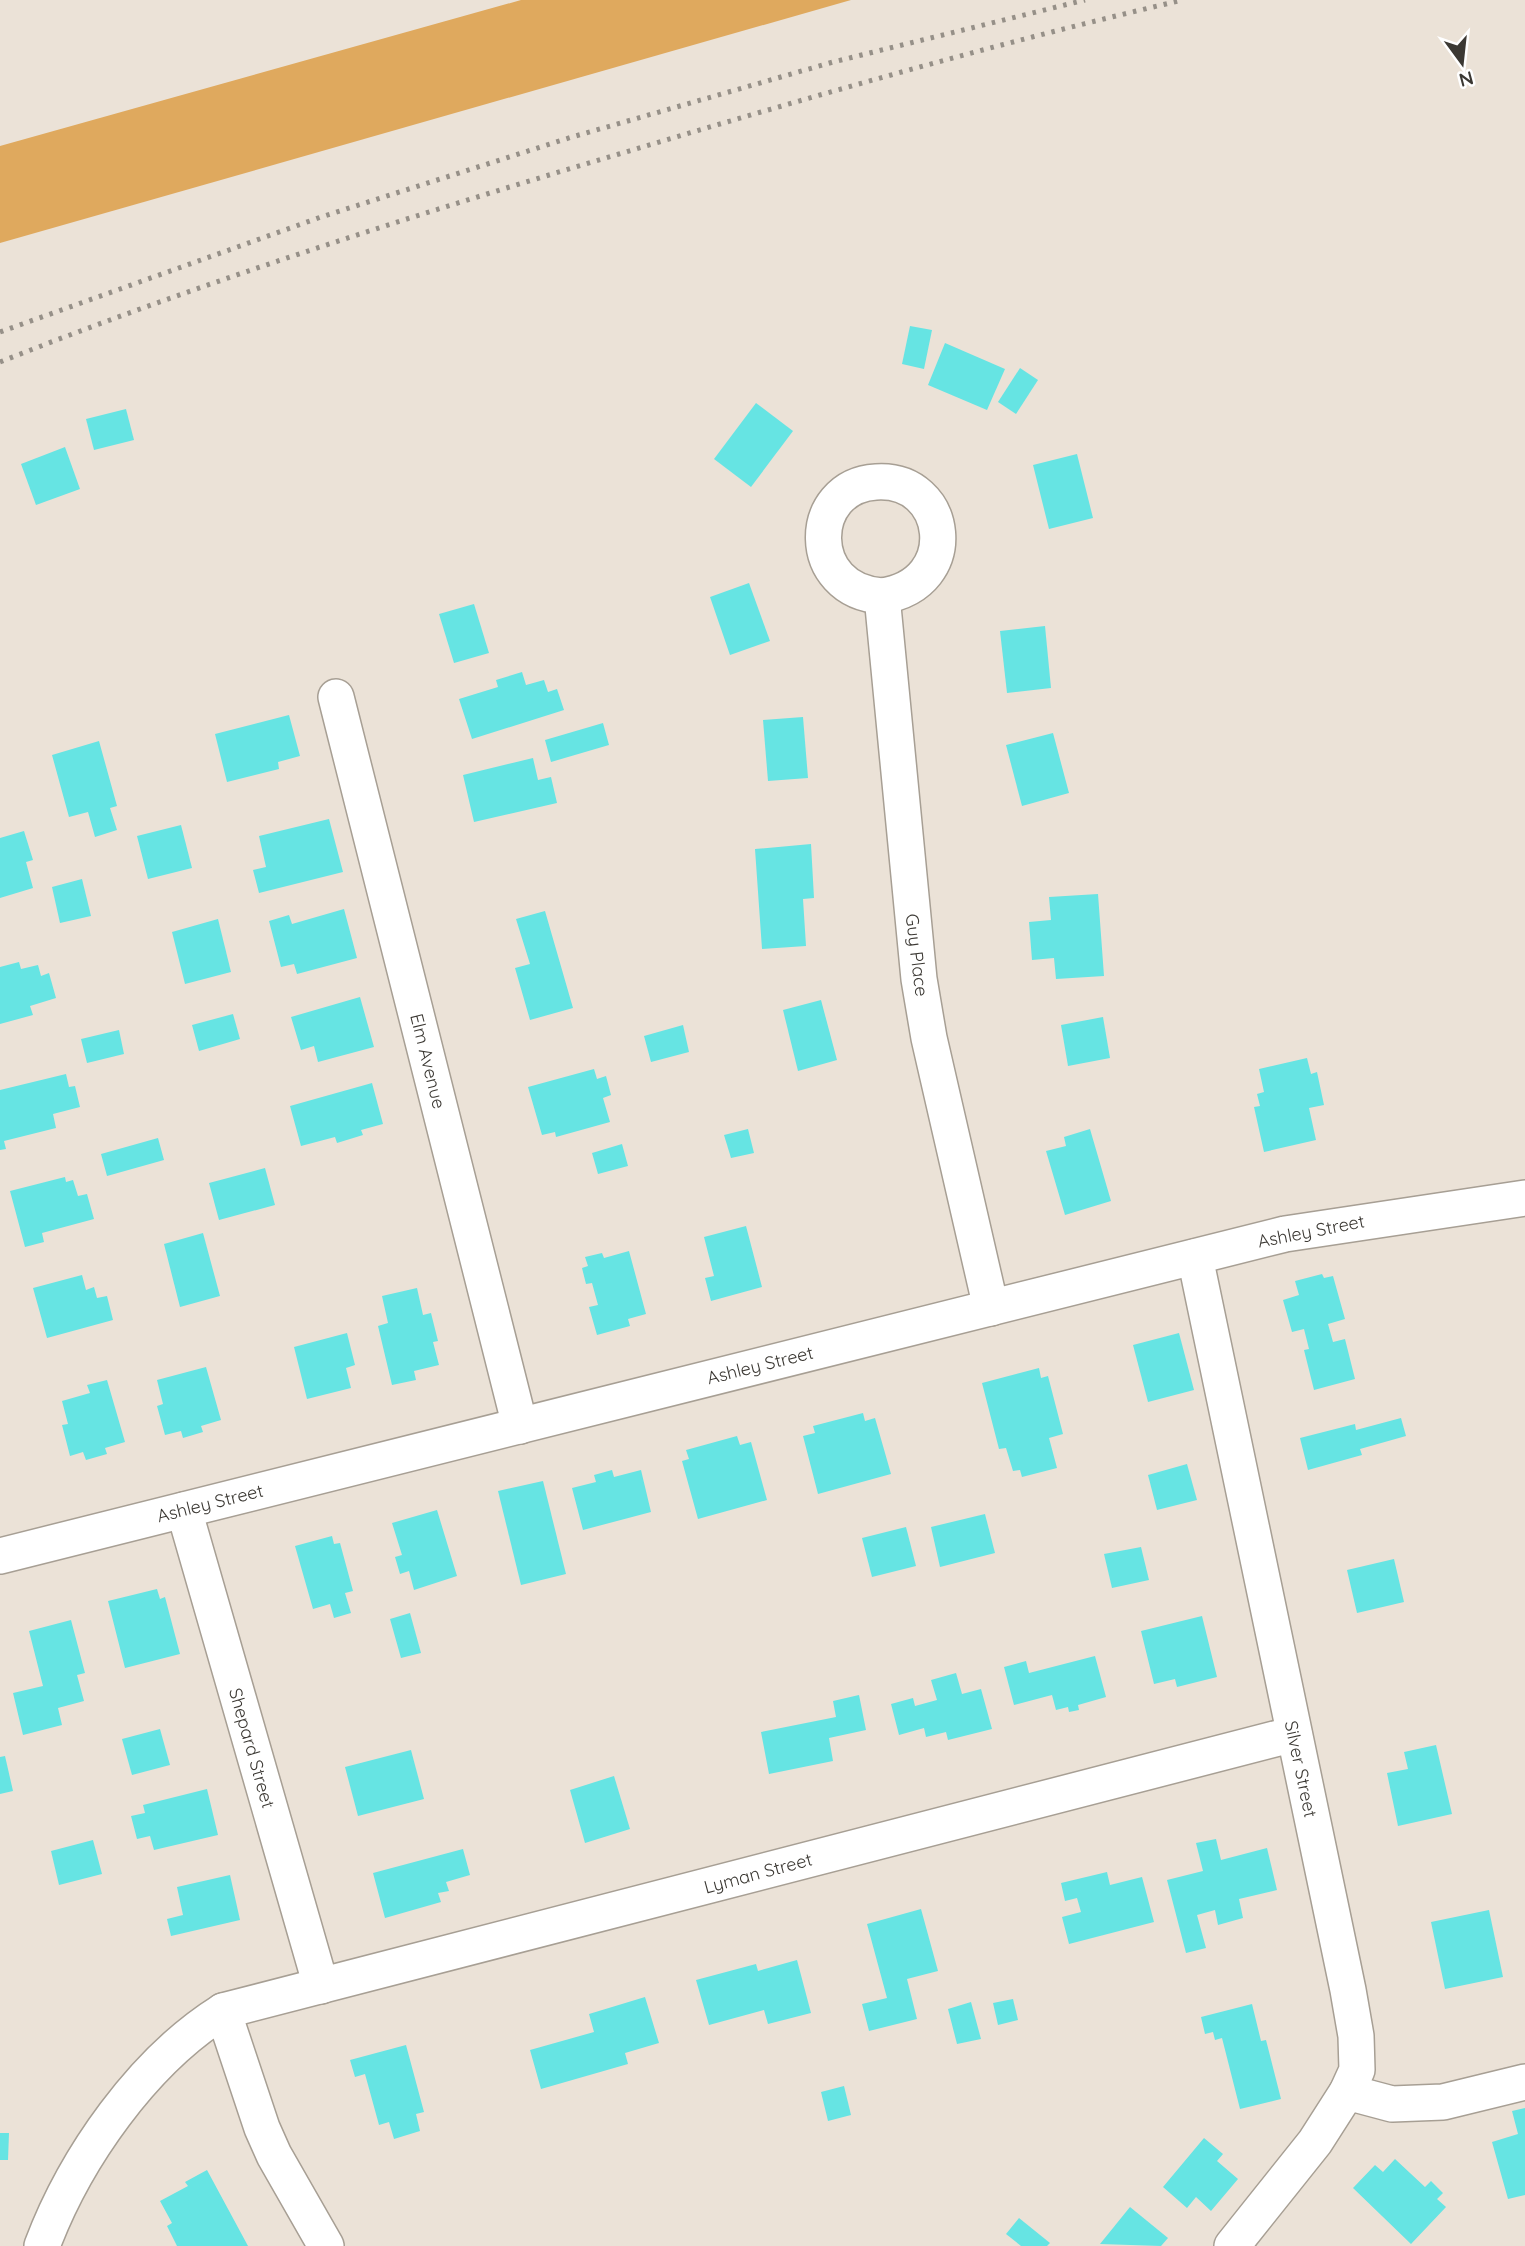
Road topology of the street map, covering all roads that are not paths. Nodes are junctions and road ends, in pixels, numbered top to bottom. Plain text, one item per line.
1 (882, 596) dead end
2 (336, 697) dead end
3 (1525, 1198) edge
4 (1195, 1257) junction
5 (991, 1308) junction
6 (520, 1426) junction
7 (184, 1510) junction
8 (0, 1556) edge
9 (1294, 1734) junction
10 (321, 1986) junction
11 (223, 2011) junction
12 (1525, 2082) edge
13 (1347, 2092) junction
14 (42, 2246) edge
15 (326, 2246) edge
16 (1232, 2246) edge

1 - 5 street, Guy Place
2 - 6 street, Elm Avenue
3 - 4 street, Ashley Street
4 - 5 street, Ashley Street
4 - 9 street, Silver Street
5 - 6 street, Ashley Street
6 - 7 street, Ashley Street
7 - 8 street, Ashley Street
7 - 10 street, Shepard Street
9 - 10 street, Lyman Street
9 - 13 street, Silver Street
10 - 11 street, Lyman Street
11 - 14 street
11 - 15 street
12 - 13 street
13 - 16 street, Silver Street

